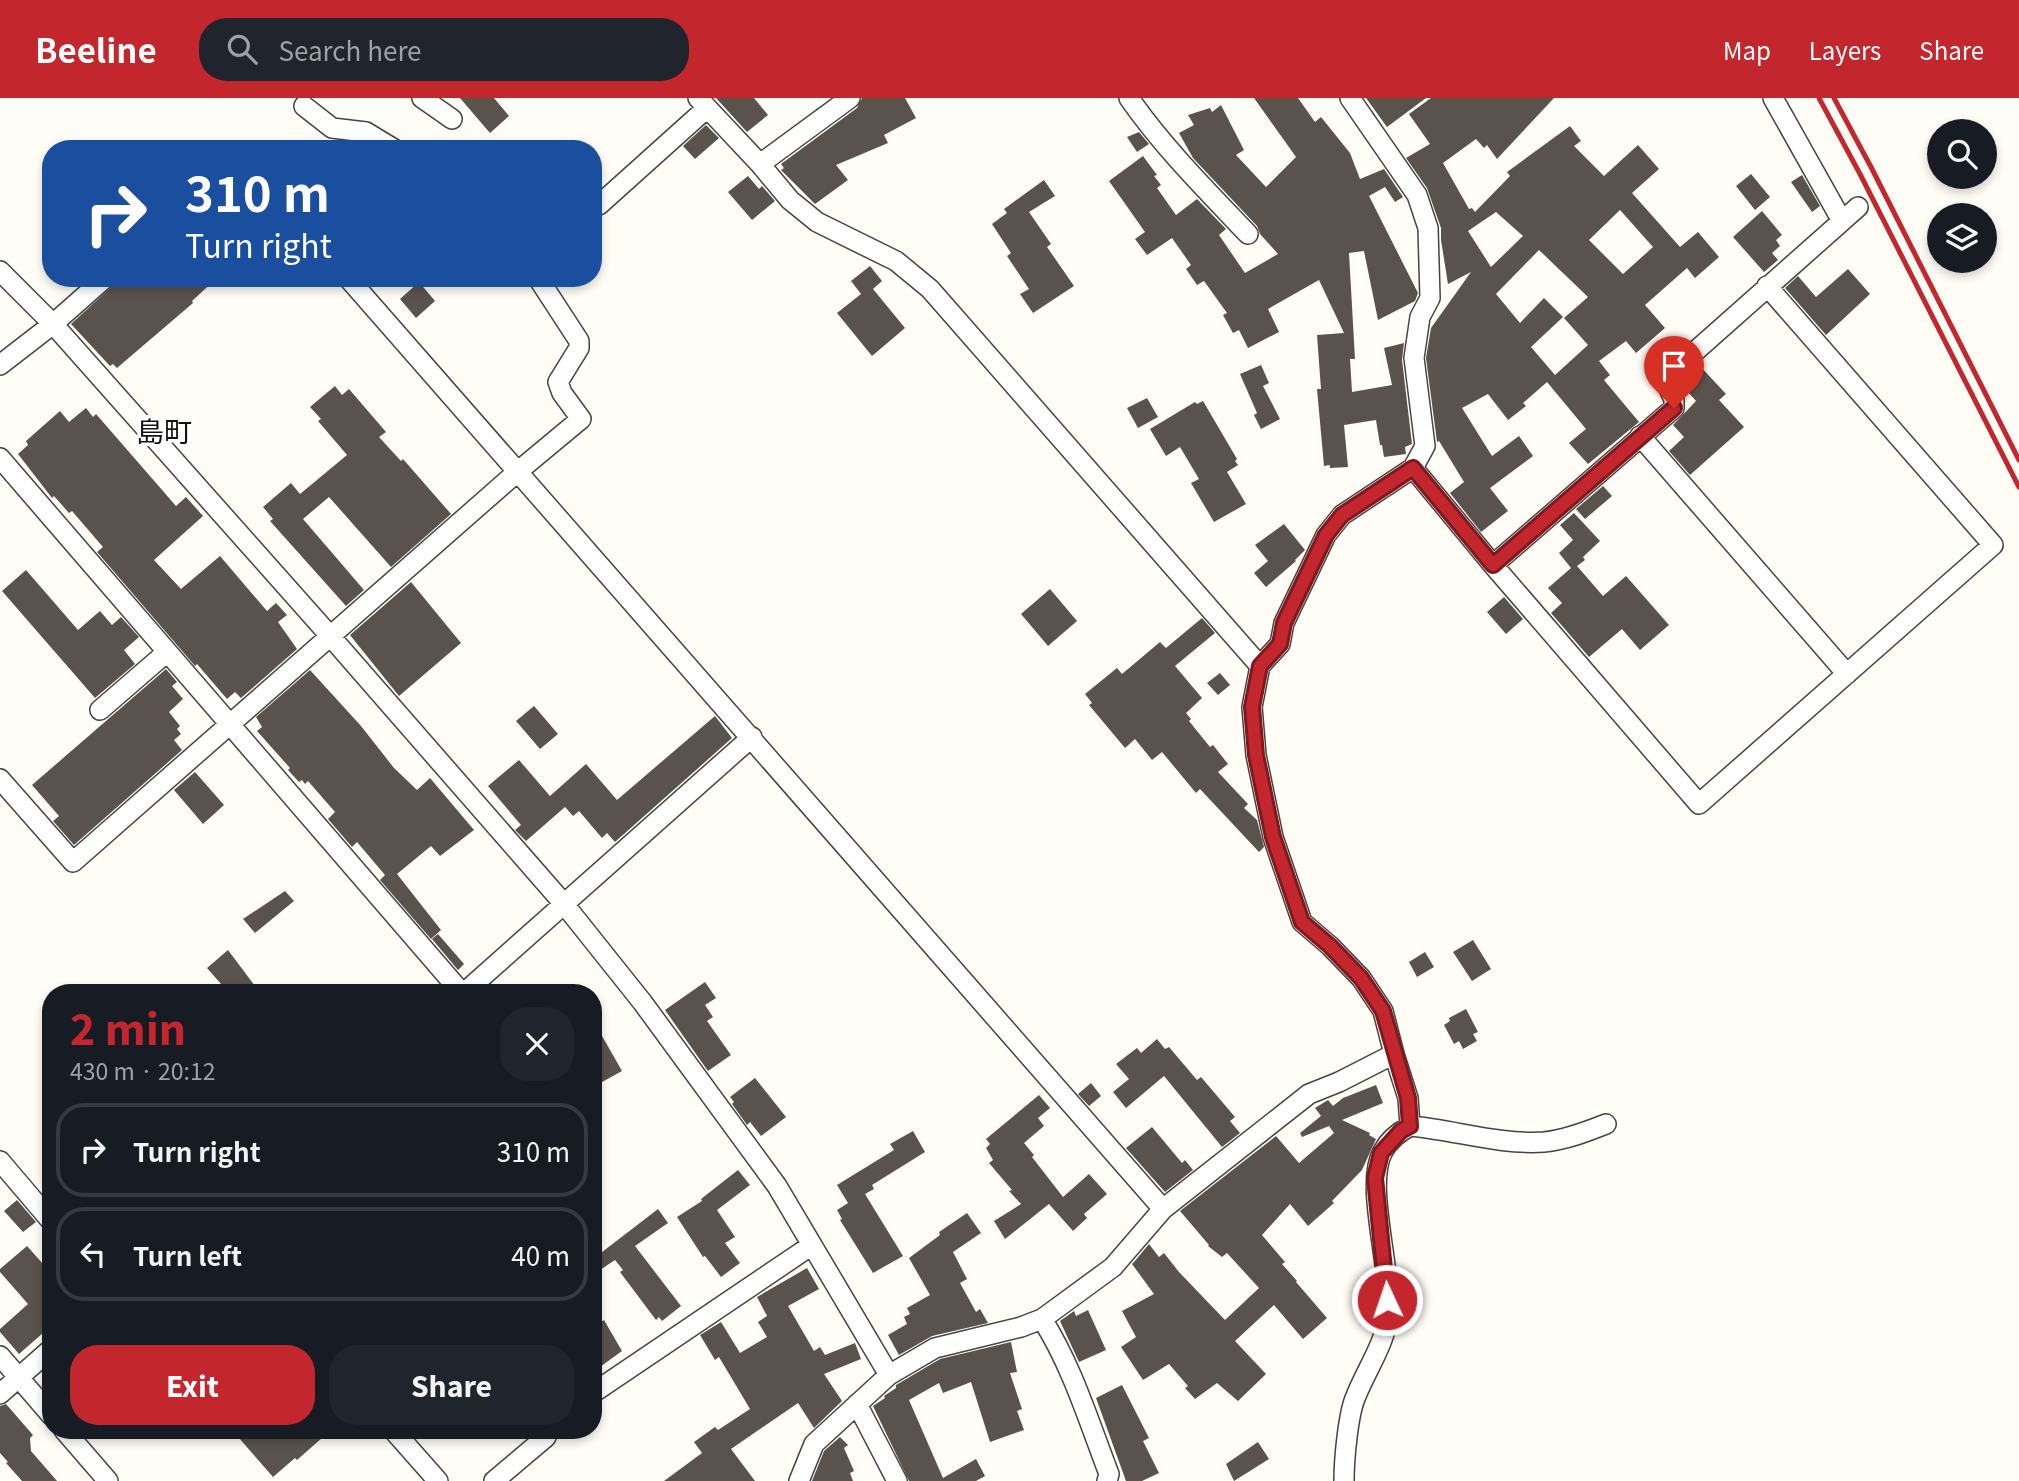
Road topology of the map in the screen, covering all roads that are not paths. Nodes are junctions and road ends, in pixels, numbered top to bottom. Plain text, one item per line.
1 (422, 98) edge
2 (850, 98) edge
3 (1129, 98) edge
4 (1350, 98) edge
5 (1773, 98) edge
6 (702, 103) edge
7 (304, 106) dead end
8 (452, 119) dead end
9 (379, 140) edge
10 (760, 164) junction
11 (602, 202) edge
12 (1857, 207) dead end
13 (1842, 221) junction
14 (1248, 234) dead end
15 (0, 271) edge
16 (1768, 286) junction
17 (95, 287) edge
18 (356, 287) edge
19 (544, 287) edge
20 (53, 324) junction
21 (0, 365) edge
22 (1640, 436) junction
23 (0, 458) edge
24 (1413, 468) junction
25 (516, 473) junction
26 (1493, 565) junction
27 (331, 637) junction
28 (167, 652) junction
29 (1260, 666) junction
30 (1847, 674) junction
31 (100, 710) dead end
32 (229, 724) junction
33 (752, 737) junction
34 (0, 779) edge
35 (564, 904) junction
36 (456, 984) edge
37 (472, 984) edge
38 (1394, 1054) junction
39 (1606, 1124) dead end
40 (1410, 1126) junction
41 (0, 1161) edge
42 (1163, 1209) junction
43 (42, 1210) edge
44 (812, 1245) junction
45 (1042, 1319) junction
46 (0, 1356) edge
47 (42, 1357) edge
48 (890, 1375) junction
49 (18, 1378) junction
50 (602, 1387) edge
51 (0, 1394) edge
52 (857, 1404) junction
53 (42, 1405) edge
54 (72, 1439) edge
55 (401, 1439) edge
56 (544, 1439) edge
57 (108, 1481) edge
58 (438, 1481) edge
59 (494, 1481) edge
60 (799, 1481) edge
61 (897, 1481) edge
62 (1107, 1481) edge
63 (1344, 1481) edge

1 - 8 street
2 - 10 street
3 - 14 street
4 - 24 street
5 - 13 street
6 - 10 street
6 - 11 street
7 - 9 street
10 - 29 street
12 - 13 street
13 - 16 street
15 - 20 street
16 - 22 street
16 - 30 street
17 - 20 street
18 - 25 street
19 - 25 street
20 - 21 street
20 - 27 street
22 - 26 street
22 - 30 street
23 - 28 street
24 - 26 street
24 - 29 street
25 - 27 street
25 - 33 street
26 - 30 street
27 - 32 street
27 - 35 street
28 - 31 street
28 - 32 street
29 - 38 street
32 - 34 street
32 - 36 street
33 - 35 street
33 - 42 street
35 - 37 street
35 - 44 street
38 - 40 street
38 - 42 street
39 - 40 street
40 - 63 street
41 - 43 street
42 - 45 street
44 - 48 street
44 - 50 street
45 - 48 street
45 - 62 street
46 - 49 street
47 - 49 street
48 - 52 street
49 - 51 street
49 - 53 street
52 - 60 street
52 - 61 street
54 - 57 street
55 - 58 street
56 - 59 street

